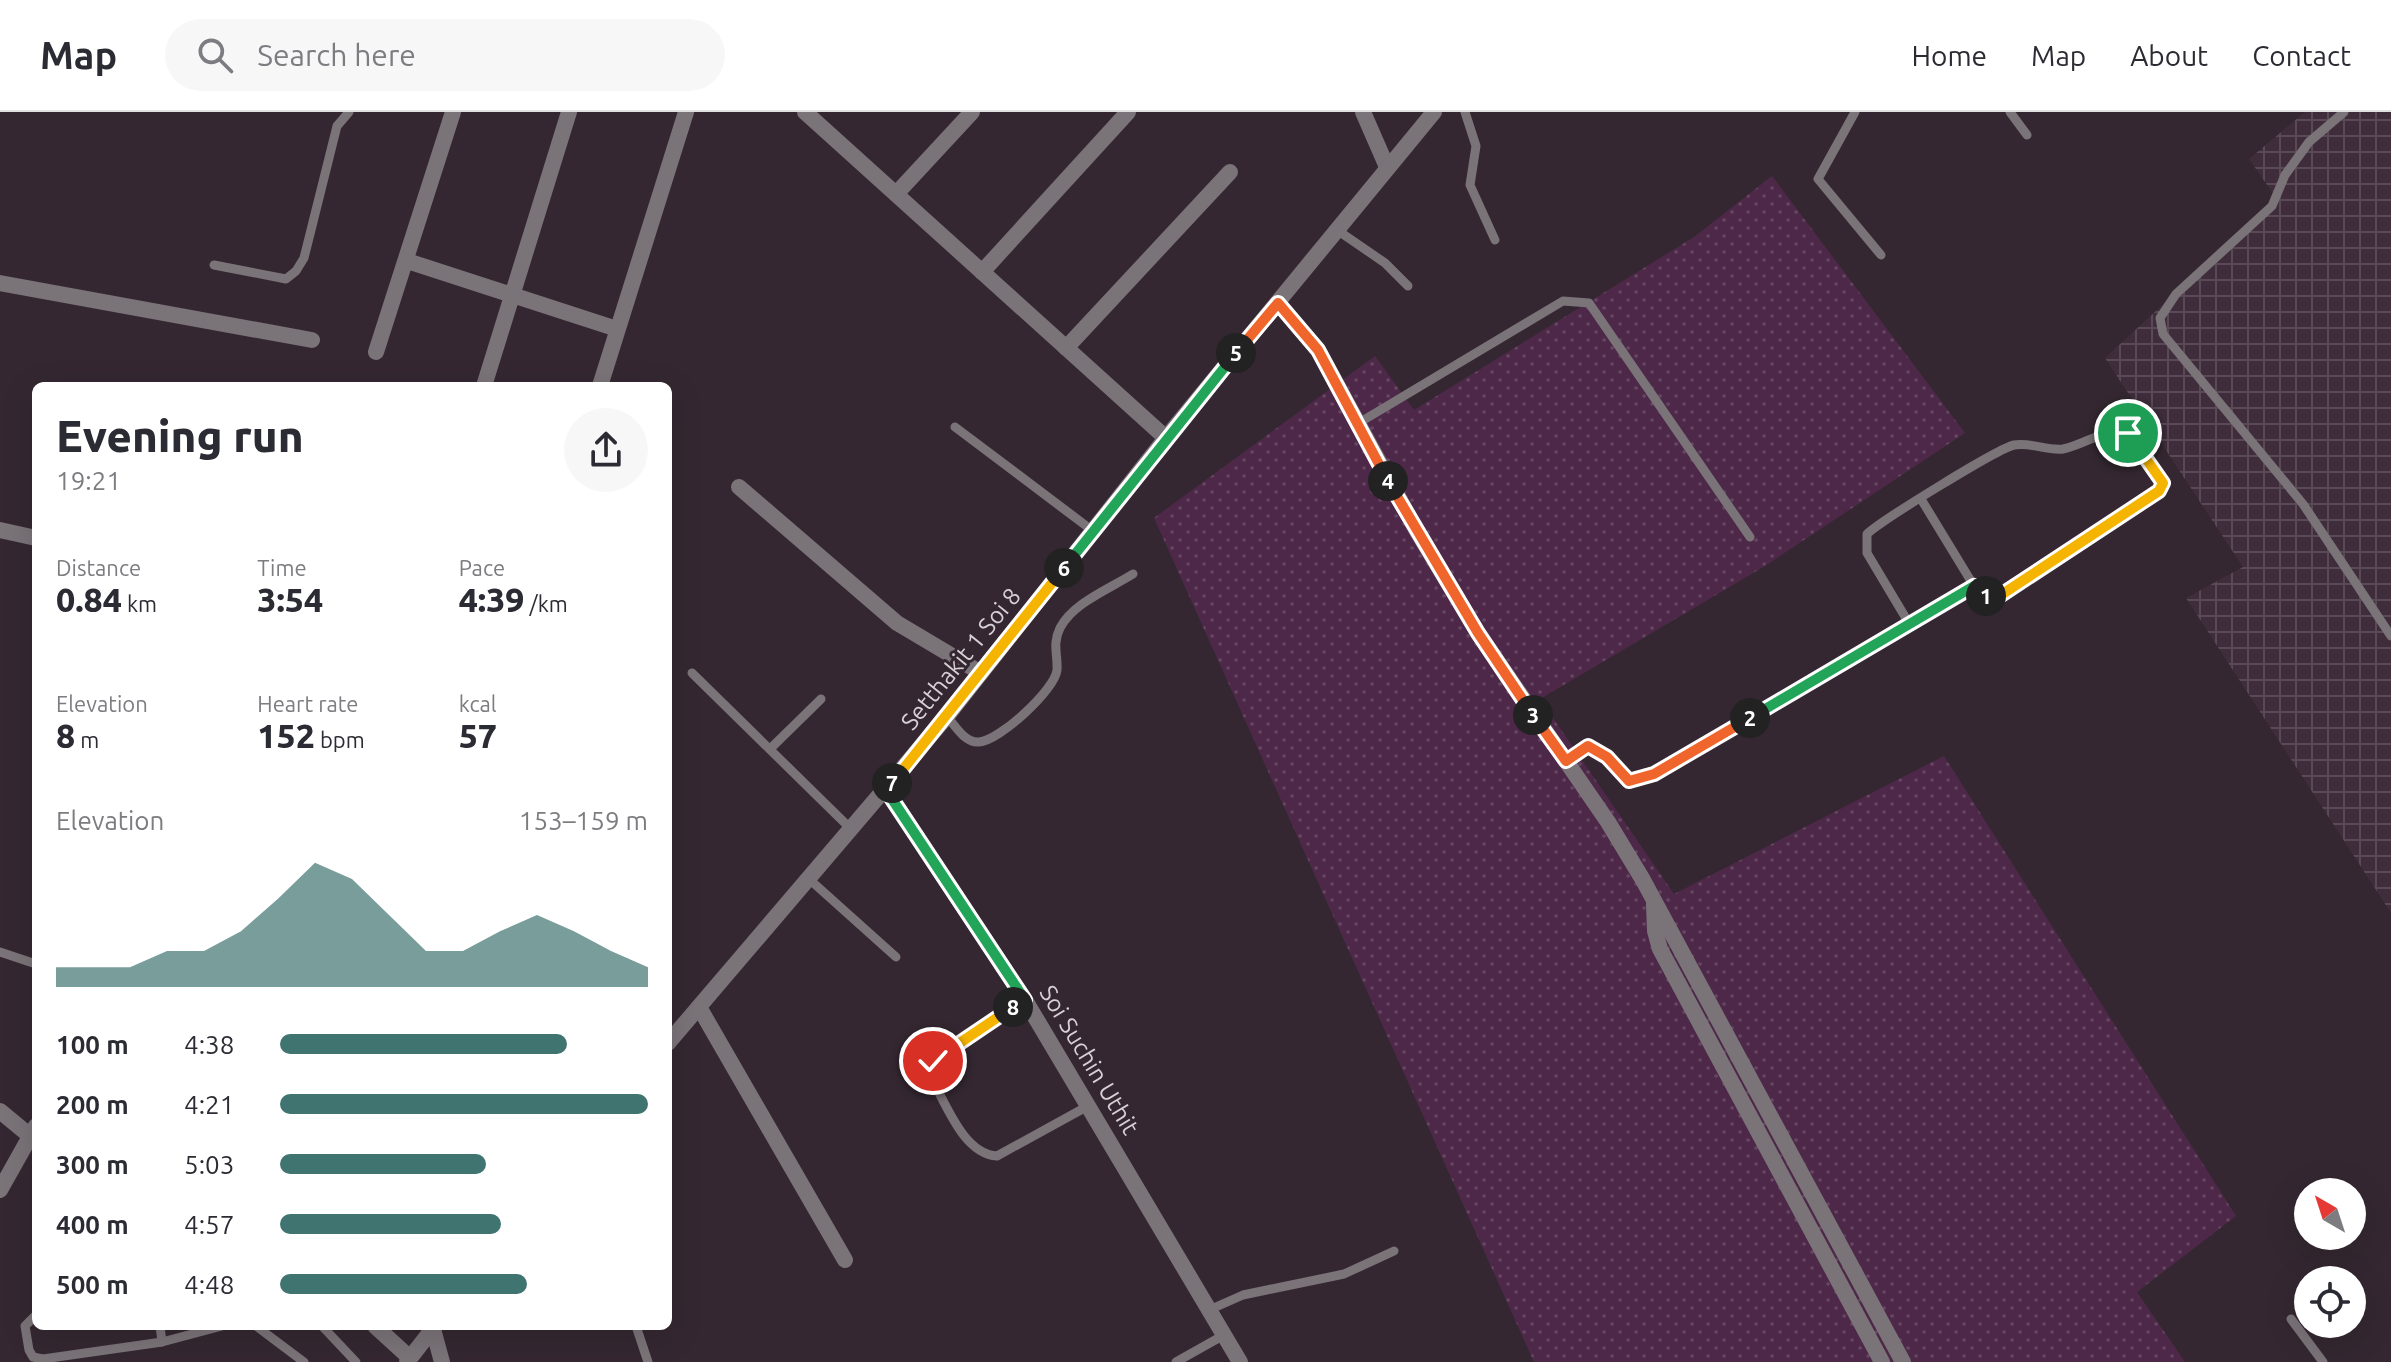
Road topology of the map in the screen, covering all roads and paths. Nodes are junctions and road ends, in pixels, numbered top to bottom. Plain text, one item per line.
1 (349, 112) edge
2 (453, 112) edge
3 (569, 112) edge
4 (686, 112) edge
5 (972, 112) edge
6 (1128, 112) edge
7 (1363, 112) edge
8 (1434, 112) edge
9 (1465, 112) edge
10 (1855, 112) edge
11 (2010, 112) edge
12 (2344, 112) edge
13 (809, 113) edge
14 (2027, 135) dead end
15 (1387, 167) junction
16 (1230, 172) dead end
17 (896, 194) junction
18 (1337, 230) junction
19 (1495, 240) dead end
20 (1881, 255) dead end
21 (407, 261) junction
22 (214, 265) dead end
23 (982, 272) junction
24 (0, 283) edge
25 (1408, 286) dead end
26 (513, 299) junction
27 (1278, 303) junction
28 (617, 329) junction
29 (312, 340) dead end
30 (1066, 348) junction
31 (376, 352) dead end
32 (485, 382) edge
33 (601, 382) edge
34 (1357, 424) junction
35 (955, 427) dead end
36 (1166, 438) junction
37 (739, 487) dead end
38 (1921, 499) junction
39 (0, 530) edge
40 (1093, 531) junction
41 (32, 537) edge
42 (1750, 537) dead end
43 (1133, 574) dead end
44 (1974, 586) junction
45 (1910, 625) junction
46 (2391, 636) edge
47 (692, 673) dead end
48 (981, 673) junction
49 (821, 699) dead end
50 (947, 716) junction
51 (770, 749) junction
52 (1566, 761) junction
53 (886, 790) junction
54 (852, 830) junction
55 (809, 879) junction
56 (1654, 901) junction
57 (0, 952) edge
58 (896, 957) dead end
59 (32, 963) edge
60 (1025, 1000) junction
61 (699, 1007) junction
62 (672, 1038) edge
63 (1088, 1106) junction
64 (0, 1111) edge
65 (32, 1129) edge
66 (32, 1132) edge
67 (0, 1190) edge
68 (1394, 1251) dead end
69 (845, 1260) dead end
70 (1209, 1310) junction
71 (32, 1319) edge
72 (2291, 1319) dead end
73 (160, 1330) edge
74 (207, 1330) edge
75 (261, 1330) edge
76 (326, 1330) edge
77 (379, 1330) edge
78 (432, 1330) edge
79 (434, 1330) edge
80 (637, 1330) edge
81 (1224, 1335) junction
82 (162, 1342) junction
83 (408, 1360) edge
84 (304, 1362) edge
85 (356, 1362) edge
86 (442, 1362) edge
87 (648, 1362) edge
88 (1176, 1362) edge
89 (1240, 1362) edge
90 (1882, 1362) edge
91 (1903, 1362) edge
92 (2323, 1362) edge

1 - 22 lane
2 - 21 street
3 - 26 street
4 - 28 street
5 - 17 street
6 - 23 street
7 - 15 street
8 - 15 street, Setthakit 1 Soi 8
9 - 19 lane
10 - 20 lane
11 - 14 lane
12 - 46 lane
13 - 17 street
15 - 18 street, Setthakit 1 Soi 8
16 - 30 street
17 - 23 street
18 - 25 lane
18 - 27 street, Setthakit 1 Soi 8
21 - 26 street
21 - 31 street
23 - 30 street
24 - 29 street
26 - 28 street
26 - 32 street
27 - 34 street
27 - 36 street, Setthakit 1 Soi 8
28 - 33 street
30 - 36 street
34 - 42 lane
34 - 52 street
35 - 40 lane
36 - 40 street, Setthakit 1 Soi 8
37 - 48 street
38 - 44 lane
38 - 44 lane
38 - 45 lane
39 - 41 street
40 - 48 street, Setthakit 1 Soi 8
43 - 50 lane
44 - 45 lane
45 - 52 lane
47 - 51 lane
48 - 50 street, Setthakit 1 Soi 8
49 - 51 lane
50 - 53 street, Setthakit 1 Soi 8
51 - 54 lane
52 - 56 street
53 - 54 street, Setthakit 1 Soi 8
53 - 60 street, Soi Suchin Uthit
54 - 55 street, Setthakit 1 Soi 8
55 - 58 lane
55 - 61 street, Setthakit 1 Soi 8
56 - 90 street
56 - 91 street
57 - 59 lane
60 - 63 street, Soi Suchin Uthit
60 - 63 lane
61 - 62 street, Setthakit 1 Soi 8
61 - 69 street
63 - 70 street, Soi Suchin Uthit
64 - 65 street
66 - 67 street
68 - 70 lane
70 - 81 street, Soi Suchin Uthit
71 - 82 lane
72 - 92 lane
73 - 82 lane
74 - 82 lane
75 - 84 lane
76 - 85 lane
77 - 83 street
78 - 83 street
79 - 86 street
80 - 87 lane
81 - 88 lane
81 - 89 street, Soi Suchin Uthit

